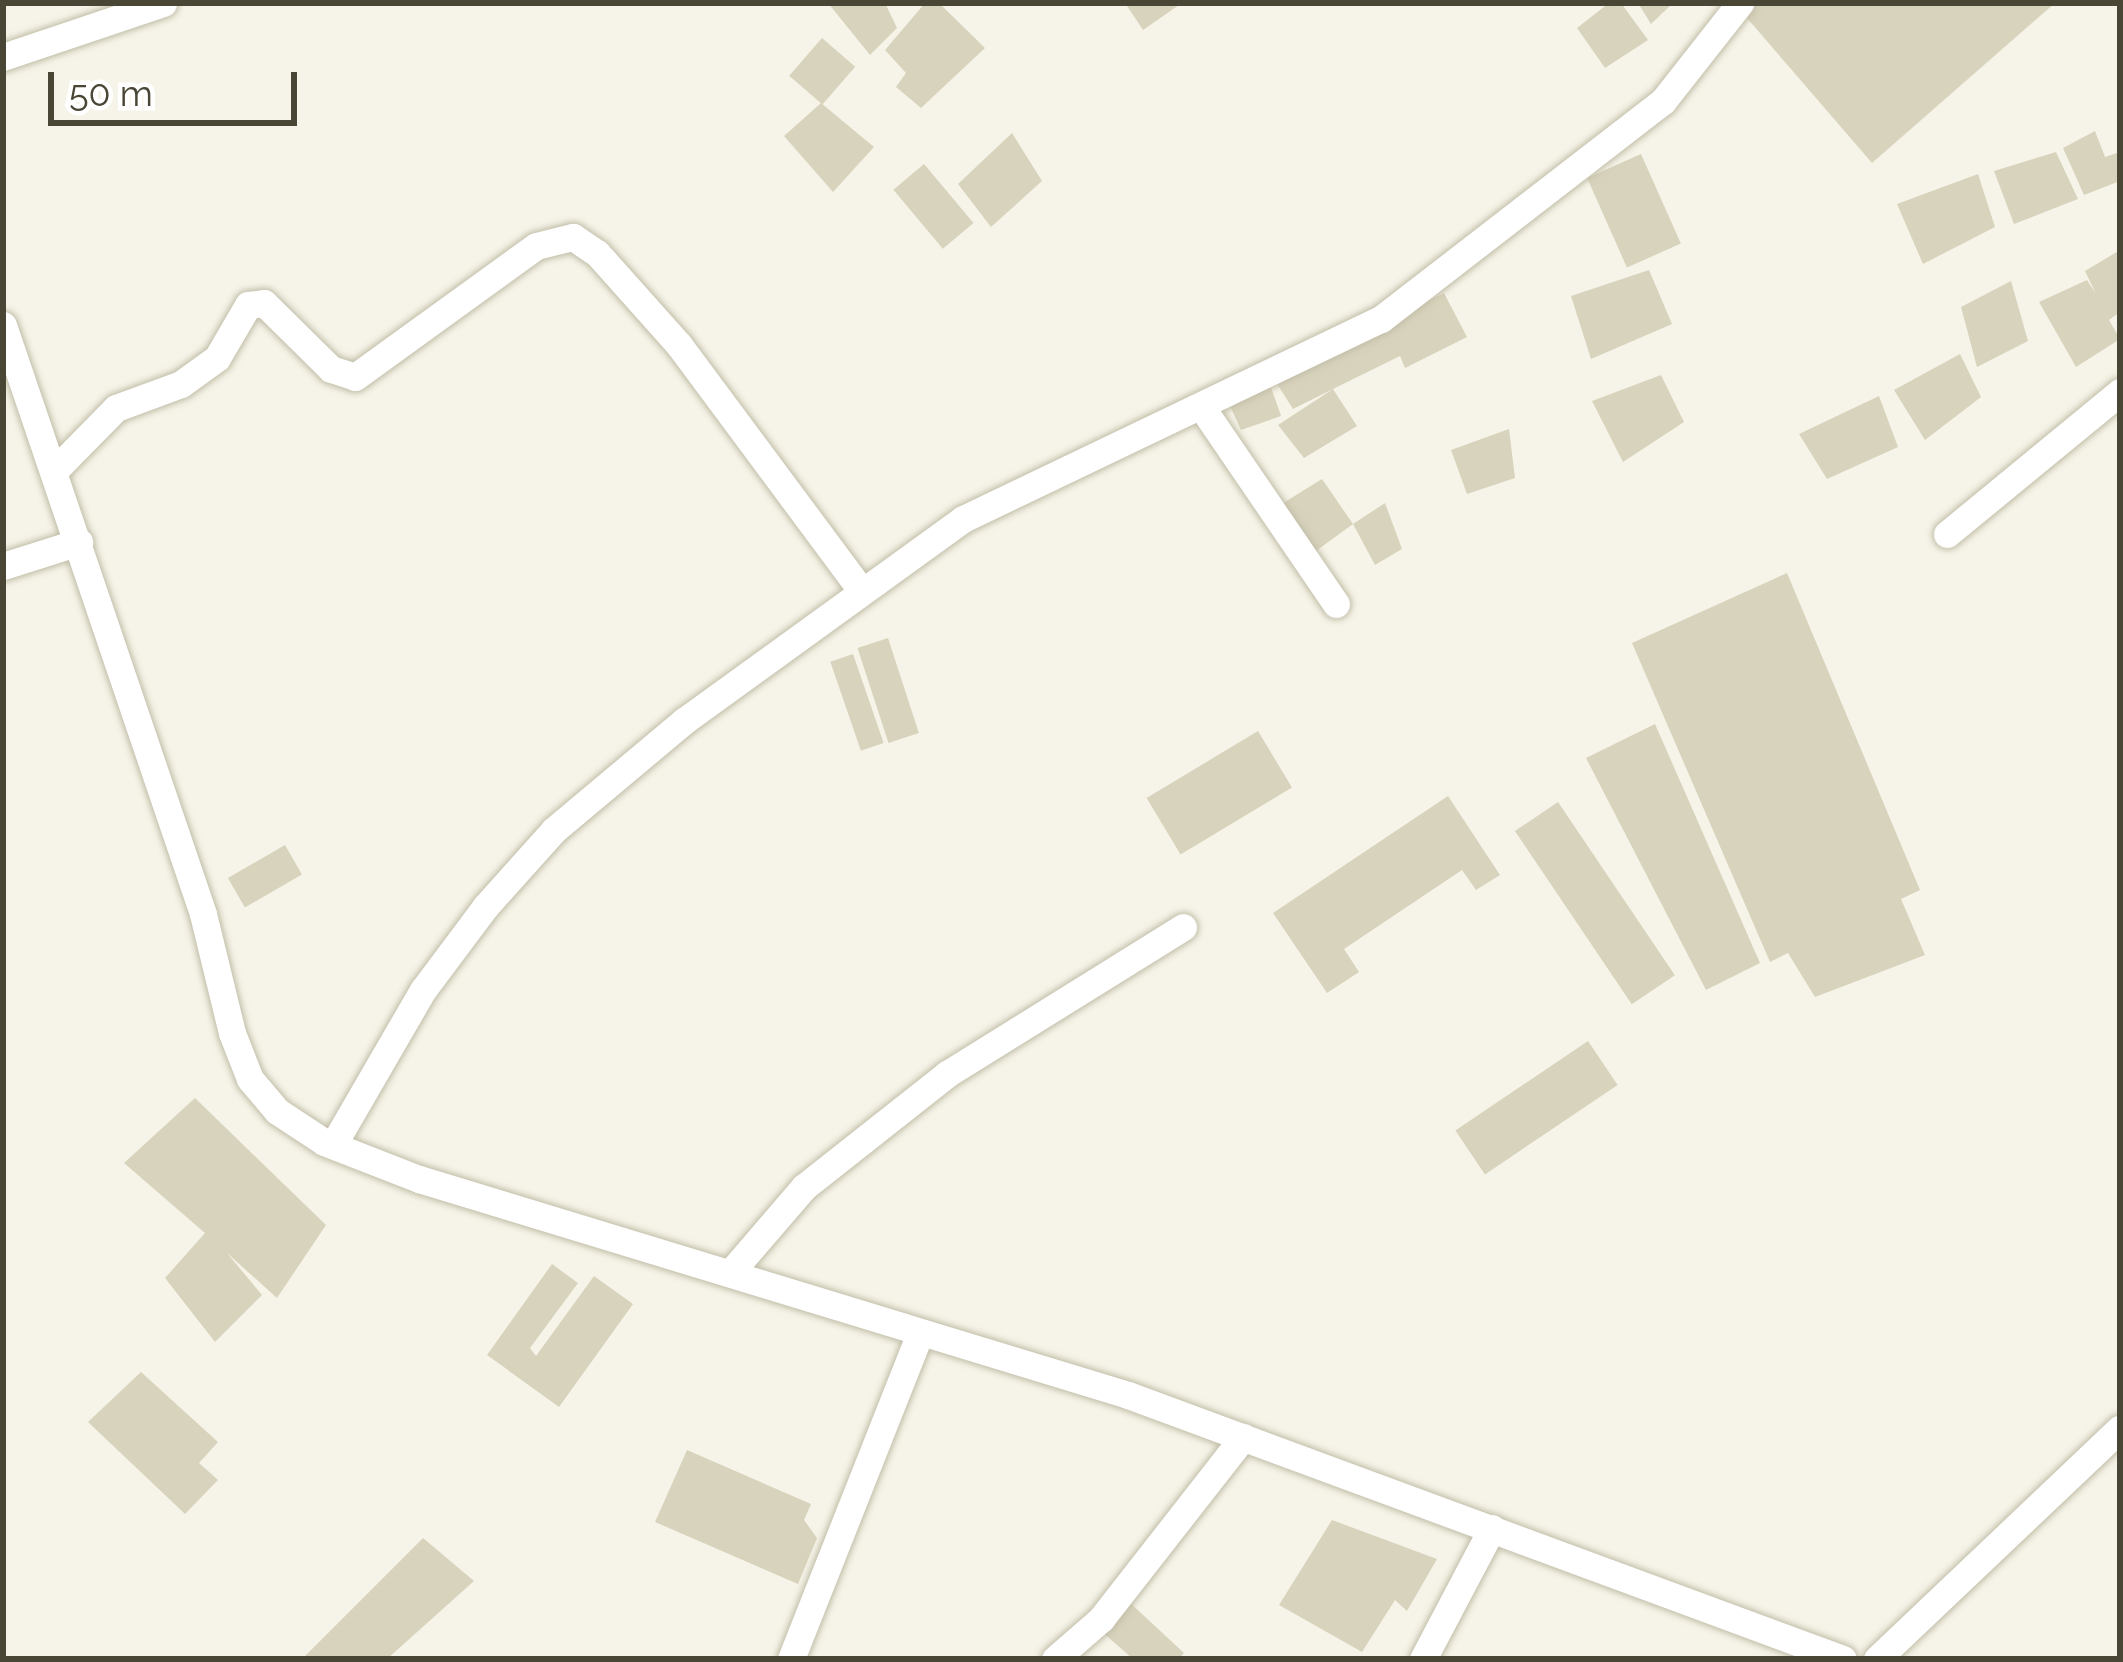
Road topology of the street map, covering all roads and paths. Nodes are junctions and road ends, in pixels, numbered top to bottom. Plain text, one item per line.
1 (163, 3) edge
2 (1740, 3) edge
3 (3, 57) edge
4 (3, 325) edge
5 (2120, 392) edge
6 (1203, 409) junction
7 (54, 471) junction
8 (1947, 533) dead end
9 (79, 542) junction
10 (3, 566) edge
11 (860, 590) junction
12 (1336, 604) dead end
13 (1184, 927) dead end
14 (333, 1145) junction
15 (730, 1273) junction
16 (920, 1334) junction
17 (2120, 1427) edge
18 (1244, 1437) junction
19 (1492, 1528) junction
20 (1830, 1657) edge
21 (791, 1659) edge
22 (1055, 1659) edge
23 (1423, 1659) edge
24 (1876, 1659) edge

1 - 3 street
2 - 6 street
4 - 7 street
5 - 8 street
6 - 11 street
6 - 12 street
7 - 9 street
7 - 11 street
9 - 10 street
9 - 14 street
11 - 14 street
13 - 15 street
14 - 15 street
15 - 16 street
16 - 18 street
16 - 21 street
17 - 24 street
18 - 19 street
18 - 22 street
19 - 20 street
19 - 23 street

